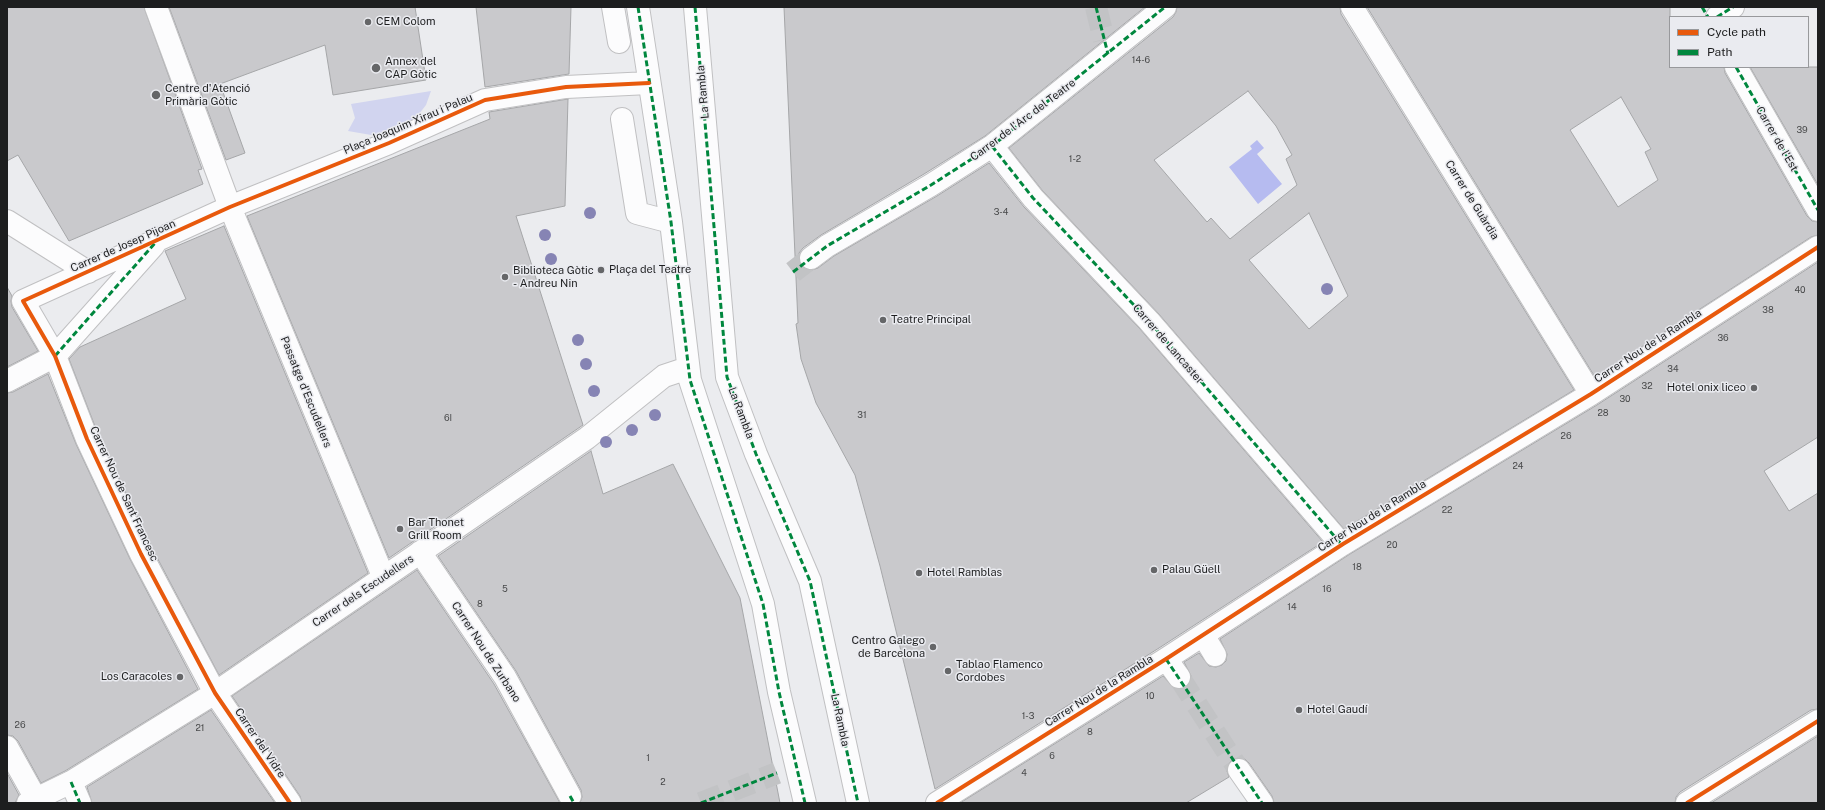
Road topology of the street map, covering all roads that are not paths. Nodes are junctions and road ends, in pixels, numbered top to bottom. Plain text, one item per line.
1 (156, 7) edge
2 (613, 7) edge
3 (638, 7) edge
4 (695, 7) edge
5 (1165, 7) edge
6 (1352, 7) edge
7 (1702, 7) edge
8 (1733, 7) edge
9 (1707, 16) edge
10 (1719, 16) edge
11 (618, 42) dead end
12 (1737, 68) edge
13 (649, 83) junction
14 (622, 119) dead end
15 (992, 146) junction
16 (230, 207) junction
17 (1818, 210) edge
18 (7, 221) edge
19 (671, 222) junction
20 (158, 240) junction
21 (1818, 247) edge
22 (811, 258) tunnel mouth
23 (88, 272) junction
24 (23, 301) joint
25 (55, 356) junction
26 (688, 368) junction
27 (7, 381) edge
28 (1591, 394) junction
29 (1342, 545) junction
30 (420, 552) junction
31 (383, 576) junction
32 (1203, 635) junction
33 (1215, 655) dead end
34 (1166, 659) junction
35 (1179, 678) tunnel mouth
36 (215, 693) junction
37 (1818, 721) edge
38 (7, 747) edge
39 (1239, 770) tunnel mouth
40 (71, 782) junction
41 (570, 796) dead end
42 (32, 801) edge
43 (80, 803) edge
44 (290, 803) edge
45 (806, 803) edge
46 (858, 803) edge
47 (937, 803) edge
48 (1262, 803) edge
49 (1687, 803) edge

1 - 16 street, Passatge d'Escudellers
2 - 11 street
3 - 13 street
4 - 46 street, La Rambla
5 - 15 street, Carrer de l'Arc del Teatre
6 - 28 street, Carrer de Guàrdia
7 - 9 street
8 - 10 street
12 - 17 street, Carrer de l'Est
13 - 16 street, Plaça Joaquim Xirau i Palau
13 - 19 street
14 - 19 street
15 - 22 street, Carrer de l'Arc del Teatre
15 - 29 street, Carrer de Lancaster
16 - 20 street, Carrer de Josep Pijoan
16 - 31 street, Passatge d'Escudellers
18 - 23 street
19 - 26 street
20 - 23 street, Carrer de Josep Pijoan
20 - 25 street, Carrer de Josep Pijoan
21 - 28 street, Carrer Nou de la Rambla
23 - 24 street, Carrer de Josep Pijoan
24 - 25 street, Carrer Nou de Sant Francesc
25 - 27 street
25 - 36 street, Carrer Nou de Sant Francesc
26 - 30 street, Carrer dels Escudellers
26 - 45 street
28 - 29 street, Carrer Nou de la Rambla
29 - 32 street, Carrer Nou de la Rambla
30 - 31 street, Carrer dels Escudellers
30 - 41 street, Carrer Nou de Zurbano
31 - 36 street, Carrer dels Escudellers
32 - 33 street
32 - 34 street, Carrer Nou de la Rambla
34 - 35 street
34 - 47 street, Carrer Nou de la Rambla
36 - 40 street, Carrer dels Escudellers
36 - 44 street, Carrer del Vidre
37 - 49 street
38 - 42 street
39 - 48 street
40 - 42 street, Carrer dels Escudellers
40 - 43 street

